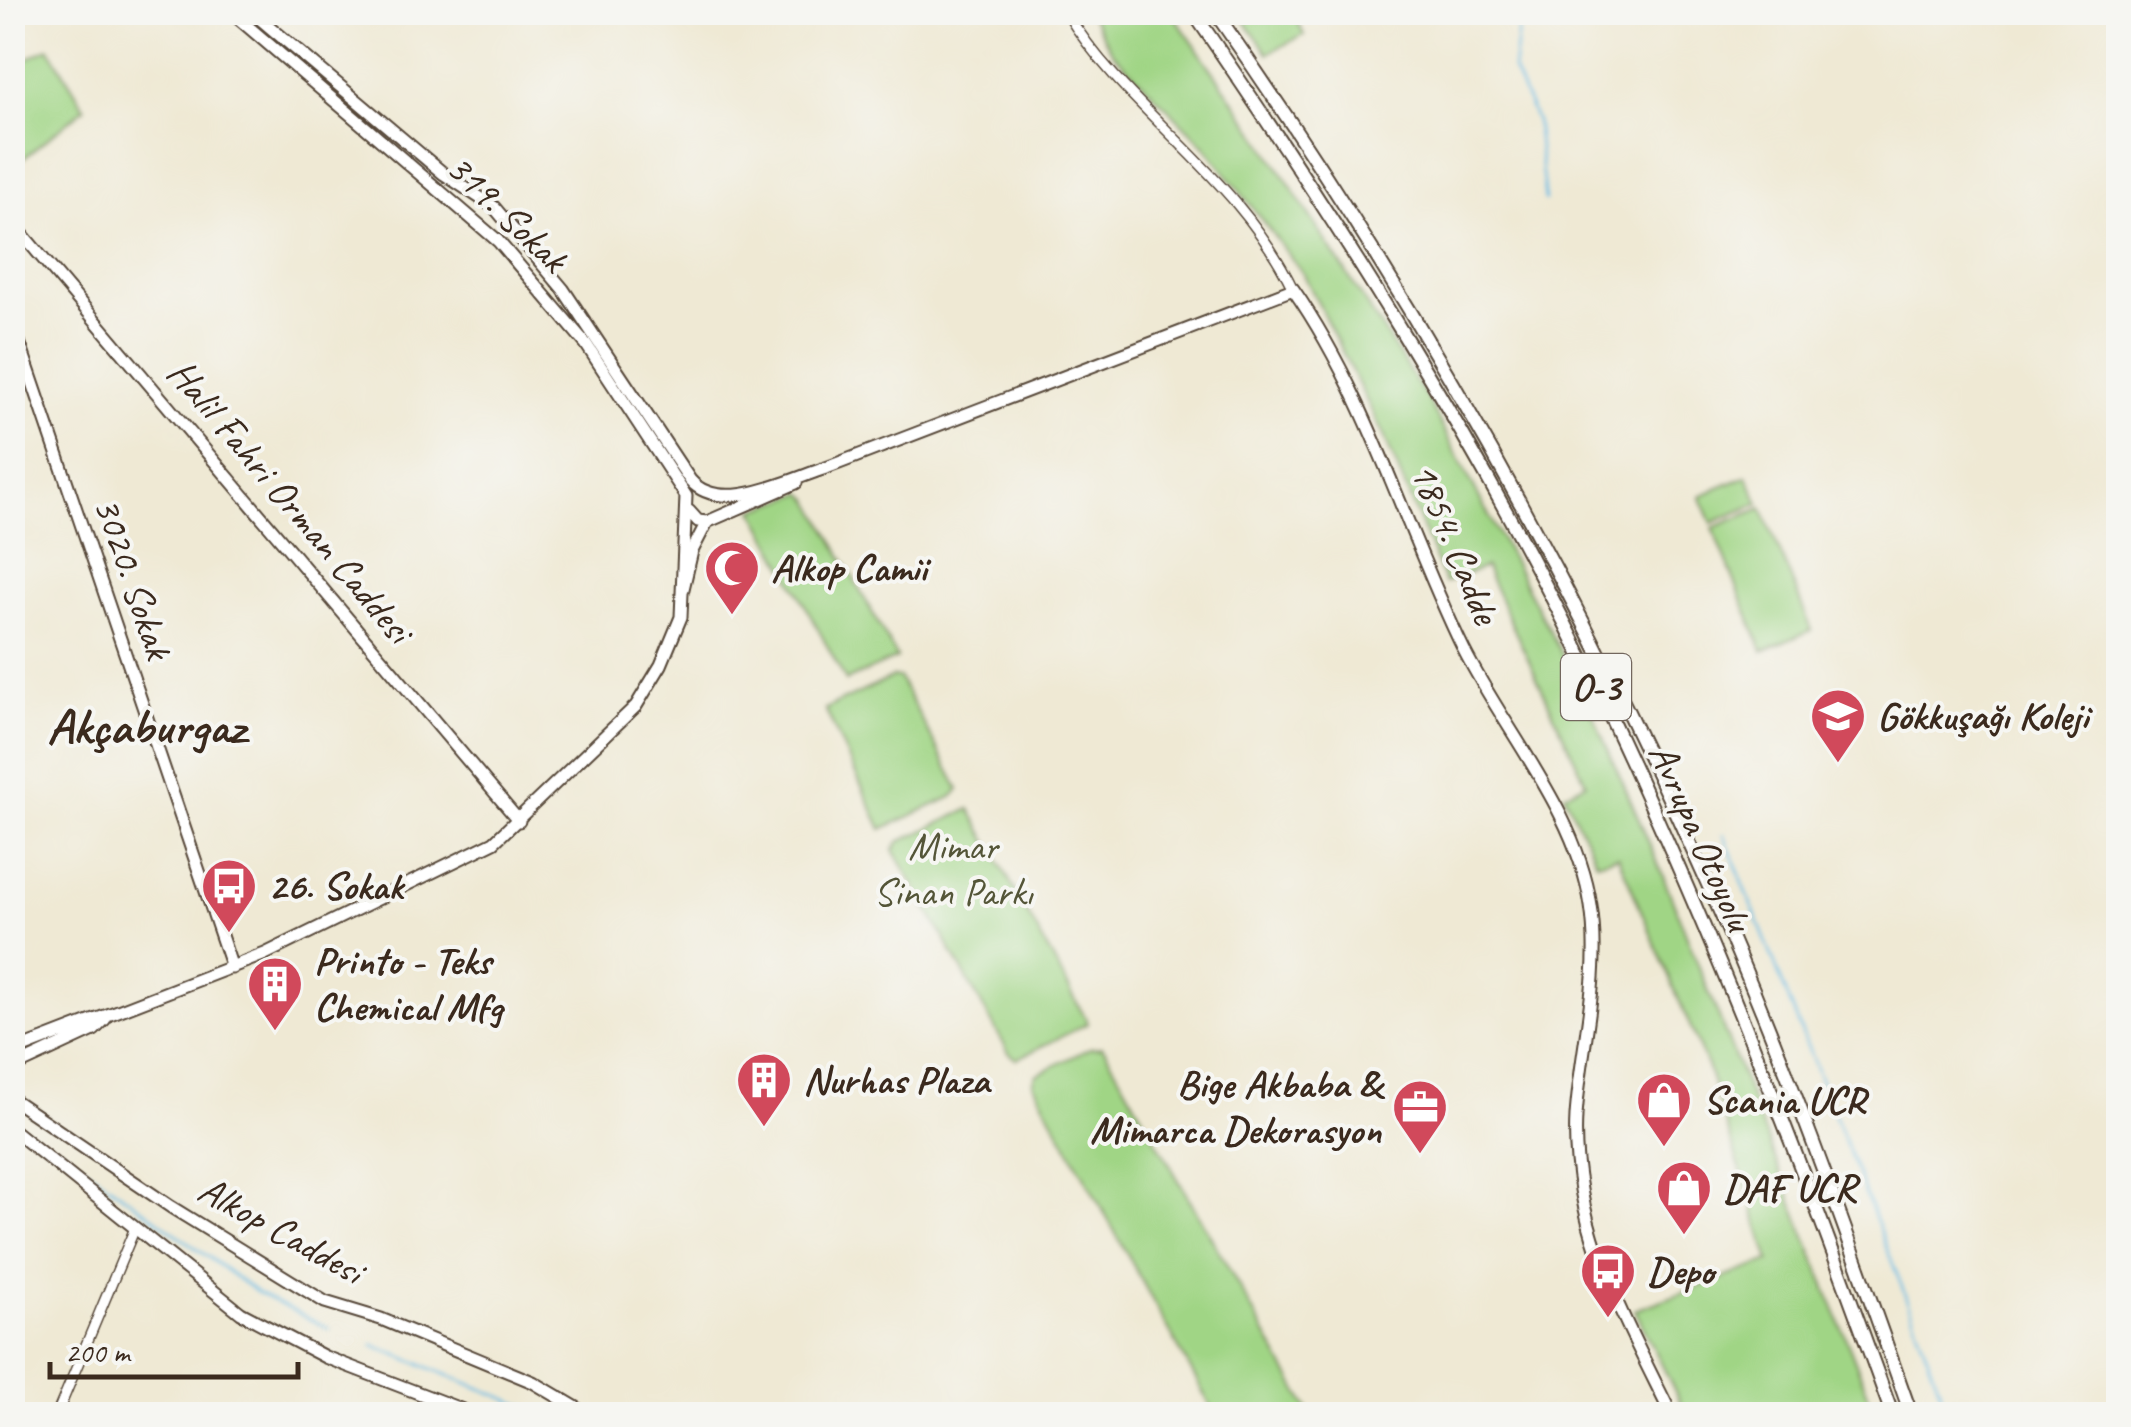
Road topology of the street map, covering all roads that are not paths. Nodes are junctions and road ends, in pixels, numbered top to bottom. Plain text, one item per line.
1 (231, 12) edge
2 (252, 12) edge
3 (1066, 12) edge
4 (1194, 12) edge
5 (1215, 12) edge
6 (476, 193) junction
7 (494, 206) junction
8 (461, 212) junction
9 (12, 222) edge
10 (475, 223) junction
11 (1293, 289) junction
12 (12, 322) edge
13 (826, 468) junction
14 (707, 492) junction
15 (688, 508) junction
16 (711, 519) junction
17 (682, 589) junction
18 (519, 821) junction
19 (232, 968) junction
20 (110, 1014) junction
21 (12, 1052) edge
22 (12, 1068) edge
23 (13, 1098) edge
24 (12, 1129) edge
25 (135, 1228) junction
26 (56, 1414) edge
27 (473, 1414) edge
28 (587, 1414) edge
29 (1671, 1414) edge
30 (1892, 1414) edge
31 (1911, 1414) edge

1 - 8 main road, 319. Sokak
2 - 6 main road, 319. Sokak
3 - 11 street
4 - 30 highway, Avrupa Otoyolu / O-3
5 - 31 highway, Avrupa Otoyolu / O-3
6 - 7 main road, 319. Sokak
6 - 8 main road
7 - 10 main road
7 - 14 main road, 319. Sokak
8 - 10 main road, 319. Sokak
9 - 18 main road, Halil Fahri Orman Caddesi
10 - 15 main road, 319. Sokak
11 - 13 main road
11 - 29 main road, 1854. Cadde
12 - 19 main road, 3020. Sokak
13 - 14 main road
13 - 16 main road
14 - 15 main road
14 - 16 main road
15 - 16 main road
15 - 17 main road
16 - 17 main road
17 - 18 main road
18 - 19 main road
19 - 20 main road
20 - 21 main road
20 - 22 main road
23 - 28 main road, Alkop Caddesi
24 - 25 main road, Alkop Caddesi
25 - 26 street
25 - 27 main road, Alkop Caddesi

